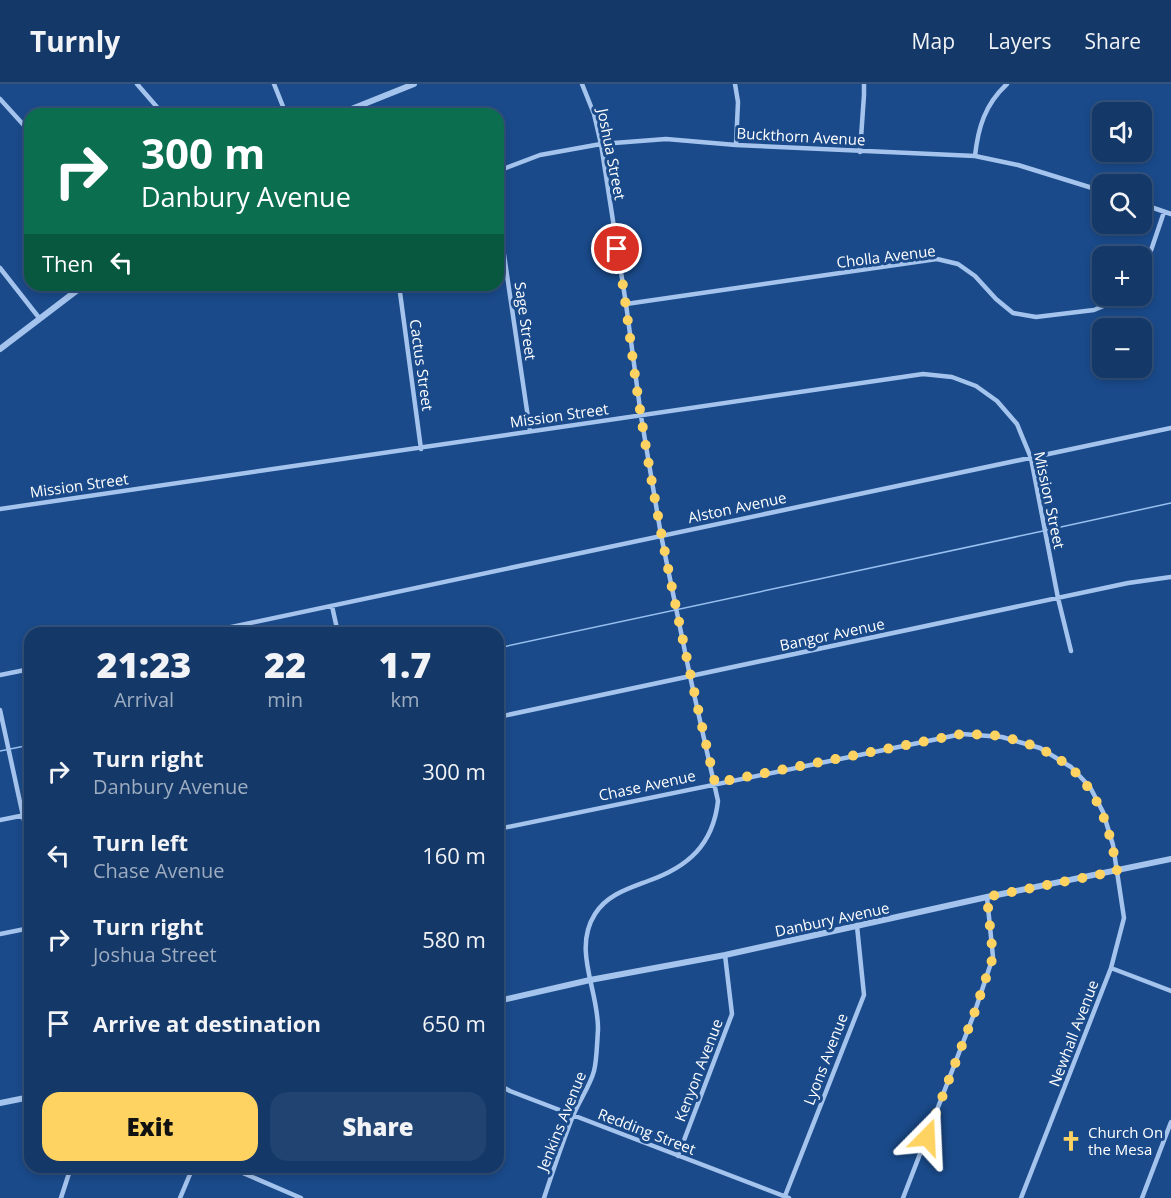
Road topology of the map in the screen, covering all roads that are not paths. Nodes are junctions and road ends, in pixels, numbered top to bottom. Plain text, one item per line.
1 (136, 84) edge
2 (274, 84) edge
3 (414, 84) edge
4 (582, 84) edge
5 (735, 84) edge
6 (864, 84) edge
7 (1007, 84) edge
8 (399, 87) edge
9 (0, 99) edge
10 (158, 108) edge
11 (284, 108) edge
12 (352, 108) edge
13 (24, 125) edge
14 (601, 144) junction
15 (736, 145) junction
16 (860, 152) junction
17 (975, 156) junction
18 (504, 169) edge
19 (1092, 188) edge
20 (1152, 208) edge
21 (1164, 212) junction
22 (1171, 214) edge
23 (1152, 247) edge
24 (504, 254) edge
25 (0, 268) edge
26 (76, 291) edge
27 (400, 291) edge
28 (626, 304) junction
29 (1103, 306) edge
30 (40, 320) junction
31 (0, 349) edge
32 (640, 416) junction
33 (1171, 428) edge
34 (530, 430) junction
35 (422, 449) junction
36 (1031, 458) junction
37 (0, 509) edge
38 (661, 535) junction
39 (1171, 577) edge
40 (1058, 598) junction
41 (332, 606) junction
42 (232, 627) edge
43 (337, 627) edge
44 (1071, 651) dead end
45 (24, 670) edge
46 (0, 675) edge
47 (690, 676) junction
48 (0, 710) edge
49 (504, 716) edge
50 (715, 783) junction
51 (23, 815) junction
52 (0, 820) edge
53 (24, 820) edge
54 (504, 828) edge
55 (1171, 859) edge
56 (1117, 871) junction
57 (987, 897) junction
58 (857, 926) junction
59 (24, 929) edge
60 (0, 934) edge
61 (725, 955) junction
62 (1111, 968) junction
63 (591, 980) junction
64 (1171, 991) edge
65 (504, 999) edge
66 (504, 1088) edge
67 (24, 1098) edge
68 (0, 1103) edge
69 (573, 1116) junction
70 (1171, 1122) edge
71 (678, 1156) junction
72 (69, 1173) edge
73 (190, 1173) edge
74 (243, 1173) edge
75 (787, 1197) edge
76 (61, 1198) edge
77 (180, 1198) edge
78 (301, 1198) edge
79 (544, 1198) edge
80 (903, 1198) edge
81 (1021, 1198) edge
82 (1142, 1198) edge

1 - 10 street
2 - 11 street
3 - 8 street
4 - 14 street, Joshua Street
5 - 15 street
6 - 16 street
7 - 17 street
8 - 12 street
9 - 13 street
14 - 15 street, Buckthorn Avenue
14 - 18 street, Buckthorn Avenue
14 - 28 street, Joshua Street
15 - 16 street, Buckthorn Avenue
16 - 17 street, Buckthorn Avenue
17 - 19 street, Buckthorn Avenue
20 - 21 street
21 - 22 street
21 - 23 street
24 - 34 street, Sage Street
25 - 30 street
26 - 30 street
27 - 35 street, Cactus Street
28 - 29 street, Cholla Avenue
28 - 32 street, Joshua Street
30 - 31 street
32 - 34 street, Mission Street
32 - 36 street, Mission Street
32 - 38 street, Joshua Street
33 - 36 street, Alston Avenue
34 - 35 street, Mission Street
35 - 37 street, Mission Street
36 - 38 street, Alston Avenue
36 - 40 street, Mission Street
38 - 41 street, Alston Avenue
38 - 47 street, Joshua Street
39 - 40 street, Bangor Avenue
40 - 44 street, Mission Street
40 - 47 street, Bangor Avenue
41 - 42 street, Alston Avenue
41 - 43 street
45 - 46 street
47 - 49 street, Bangor Avenue
47 - 50 street, Joshua Street
48 - 51 street
50 - 54 street, Chase Avenue
50 - 56 street, Chase Avenue
50 - 63 street, Joshua Street
51 - 52 street
51 - 53 street
55 - 56 street, Danbury Avenue
56 - 57 street, Danbury Avenue
56 - 62 street, Newhall Avenue
57 - 58 street, Danbury Avenue
57 - 80 street
58 - 61 street, Danbury Avenue
58 - 75 street, Lyons Avenue
59 - 60 street
61 - 63 street, Danbury Avenue
61 - 71 street, Kenyon Avenue
62 - 64 street
62 - 81 street, Newhall Avenue
63 - 65 street, Danbury Avenue
63 - 69 street, Jenkins Avenue
66 - 69 street, Redding Street
67 - 68 street
69 - 71 street, Redding Street
69 - 79 street, Jenkins Avenue
70 - 82 street
71 - 75 street, Redding Street
72 - 76 street
73 - 77 street
74 - 78 street

